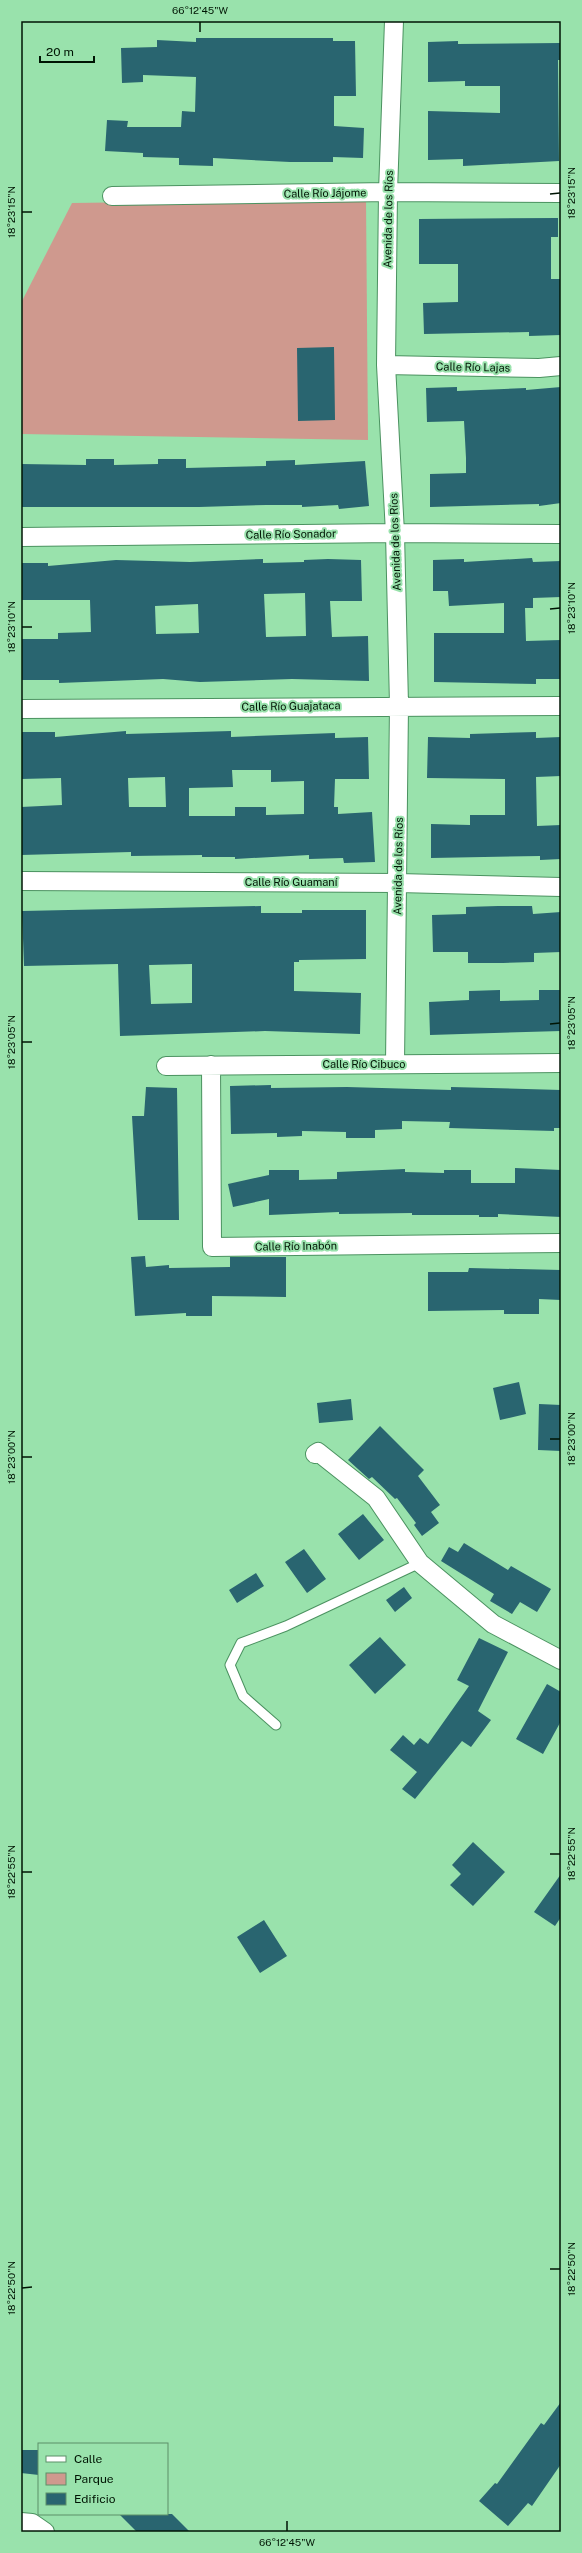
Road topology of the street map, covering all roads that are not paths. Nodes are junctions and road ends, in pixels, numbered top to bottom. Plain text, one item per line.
1 (394, 21) edge
2 (388, 192) junction
3 (561, 193) edge
4 (112, 196) dead end
5 (386, 365) junction
6 (561, 366) edge
7 (395, 533) junction
8 (561, 534) edge
9 (21, 537) edge
10 (399, 705) junction
11 (561, 706) edge
12 (21, 709) edge
13 (21, 881) edge
14 (398, 883) junction
15 (561, 887) edge
16 (561, 1063) edge
17 (395, 1064) junction
18 (211, 1065) junction
19 (166, 1066) dead end
20 (561, 1243) edge
21 (315, 1454) dead end
22 (420, 1563) junction
23 (561, 1660) edge
24 (276, 1725) dead end
25 (21, 2522) edge
26 (45, 2532) edge

1 - 2 street, Avenida de los Ríos
2 - 3 street, Calle Río Jájome
2 - 4 street, Calle Río Jájome
2 - 5 street, Avenida de los Ríos
5 - 6 street, Calle Río Lajas
5 - 7 street, Avenida de los Ríos
7 - 8 street, Calle Río Sonador
7 - 9 street, Calle Río Sonador
7 - 10 street, Avenida de los Ríos
10 - 11 street, Calle Río Guajataca
10 - 12 street, Calle Río Guajataca
10 - 14 street, Avenida de los Ríos
13 - 14 street, Calle Río Guamaní
14 - 15 street, Calle Río Guamaní
14 - 17 street, Avenida de los Ríos
16 - 17 street, Calle Río Cibuco
17 - 18 street, Calle Río Cibuco
18 - 19 street, Calle Río Cibuco
18 - 20 street, Calle Río Inabón
21 - 22 street
22 - 23 street
22 - 24 lane
25 - 26 street

